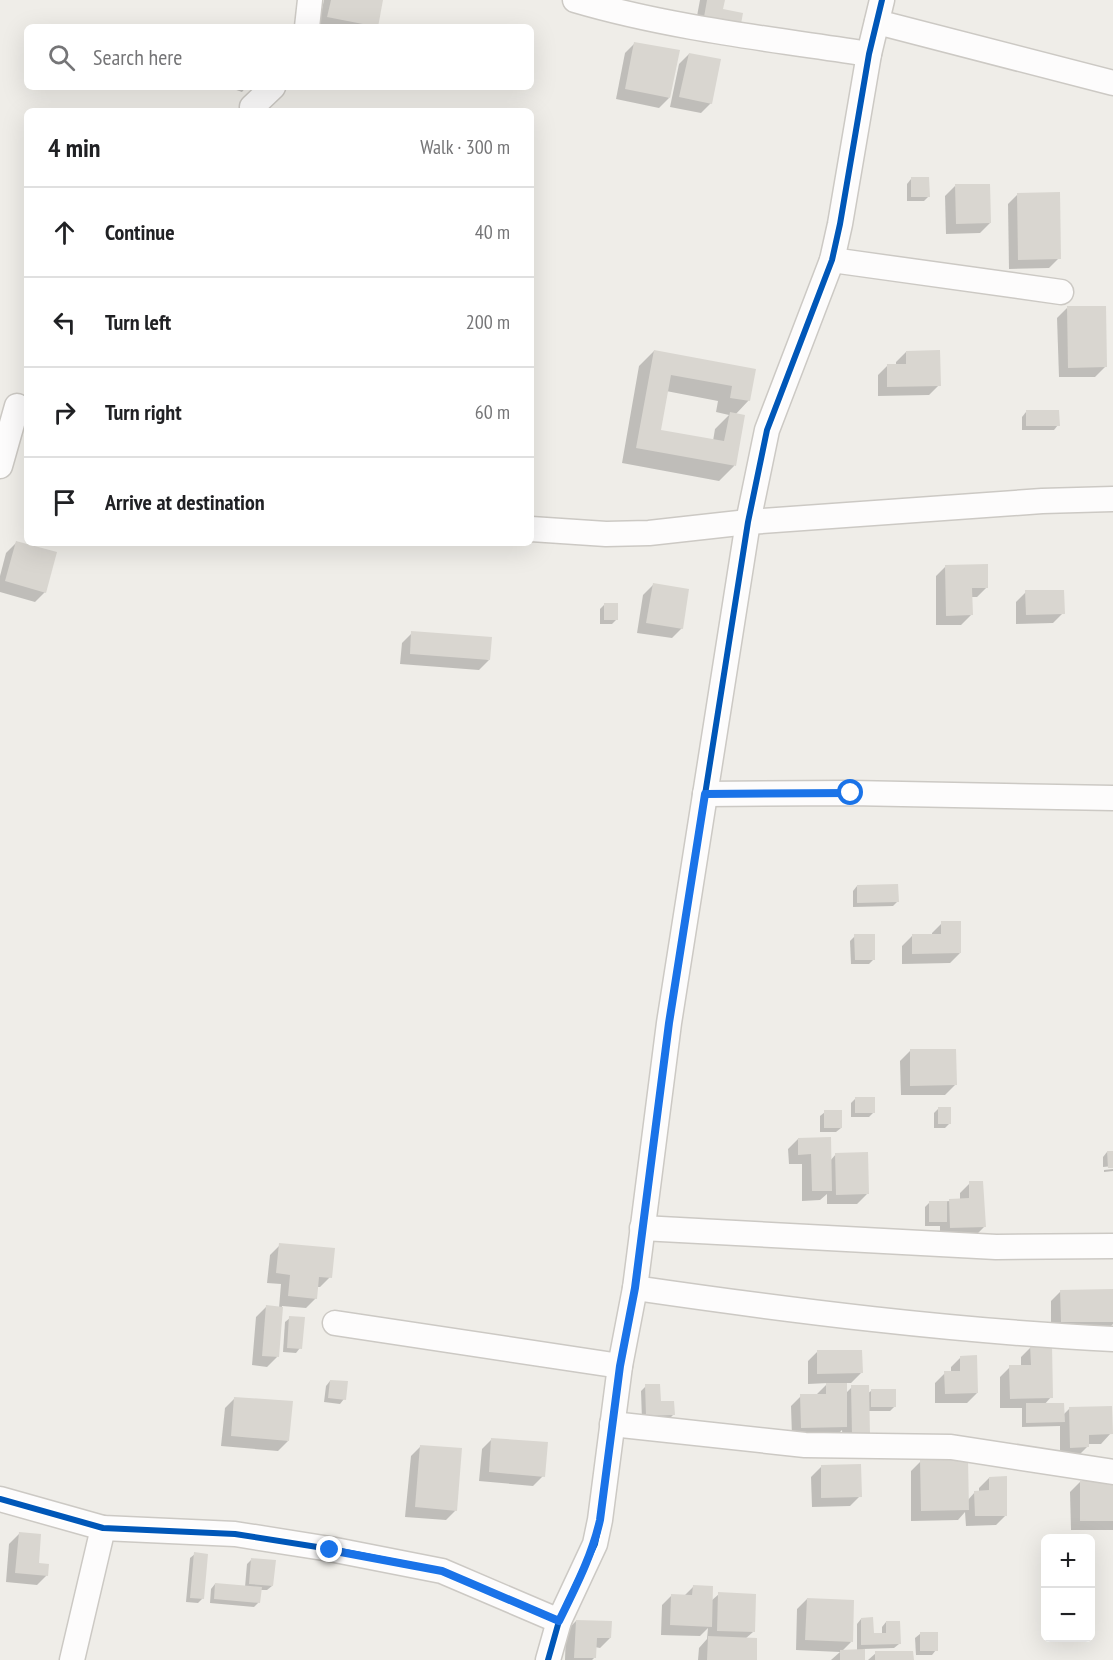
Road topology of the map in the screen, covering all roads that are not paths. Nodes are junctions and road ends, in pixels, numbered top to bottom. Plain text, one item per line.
1 (310, 0) edge
2 (575, 0) edge
3 (880, 11) edge
4 (308, 24) edge
5 (869, 54) junction
6 (1113, 83) edge
7 (270, 90) edge
8 (252, 106) dead end
9 (832, 260) junction
10 (1061, 292) dead end
11 (15, 406) edge
12 (0, 466) edge
13 (1113, 499) edge
14 (748, 522) junction
15 (534, 529) edge
16 (705, 794) junction
17 (1113, 798) edge
18 (642, 1228) junction
19 (1113, 1246) edge
20 (635, 1288) junction
21 (335, 1323) dead end
22 (1113, 1339) edge
23 (620, 1366) junction
24 (612, 1424) junction
25 (1113, 1472) edge
26 (0, 1499) edge
27 (103, 1528) junction
28 (559, 1621) junction
29 (72, 1660) edge
30 (548, 1660) edge

1 - 4 street
2 - 5 street
3 - 5 street
3 - 6 street
5 - 9 street
7 - 8 street
9 - 10 street
9 - 14 street
11 - 12 street
13 - 14 street
14 - 15 street
14 - 16 street
16 - 17 street
16 - 18 street
18 - 19 street
18 - 20 street
20 - 22 street
20 - 23 street
21 - 23 street
23 - 24 street
24 - 25 street
24 - 28 street
26 - 27 street
27 - 28 street
27 - 29 street
28 - 30 street

